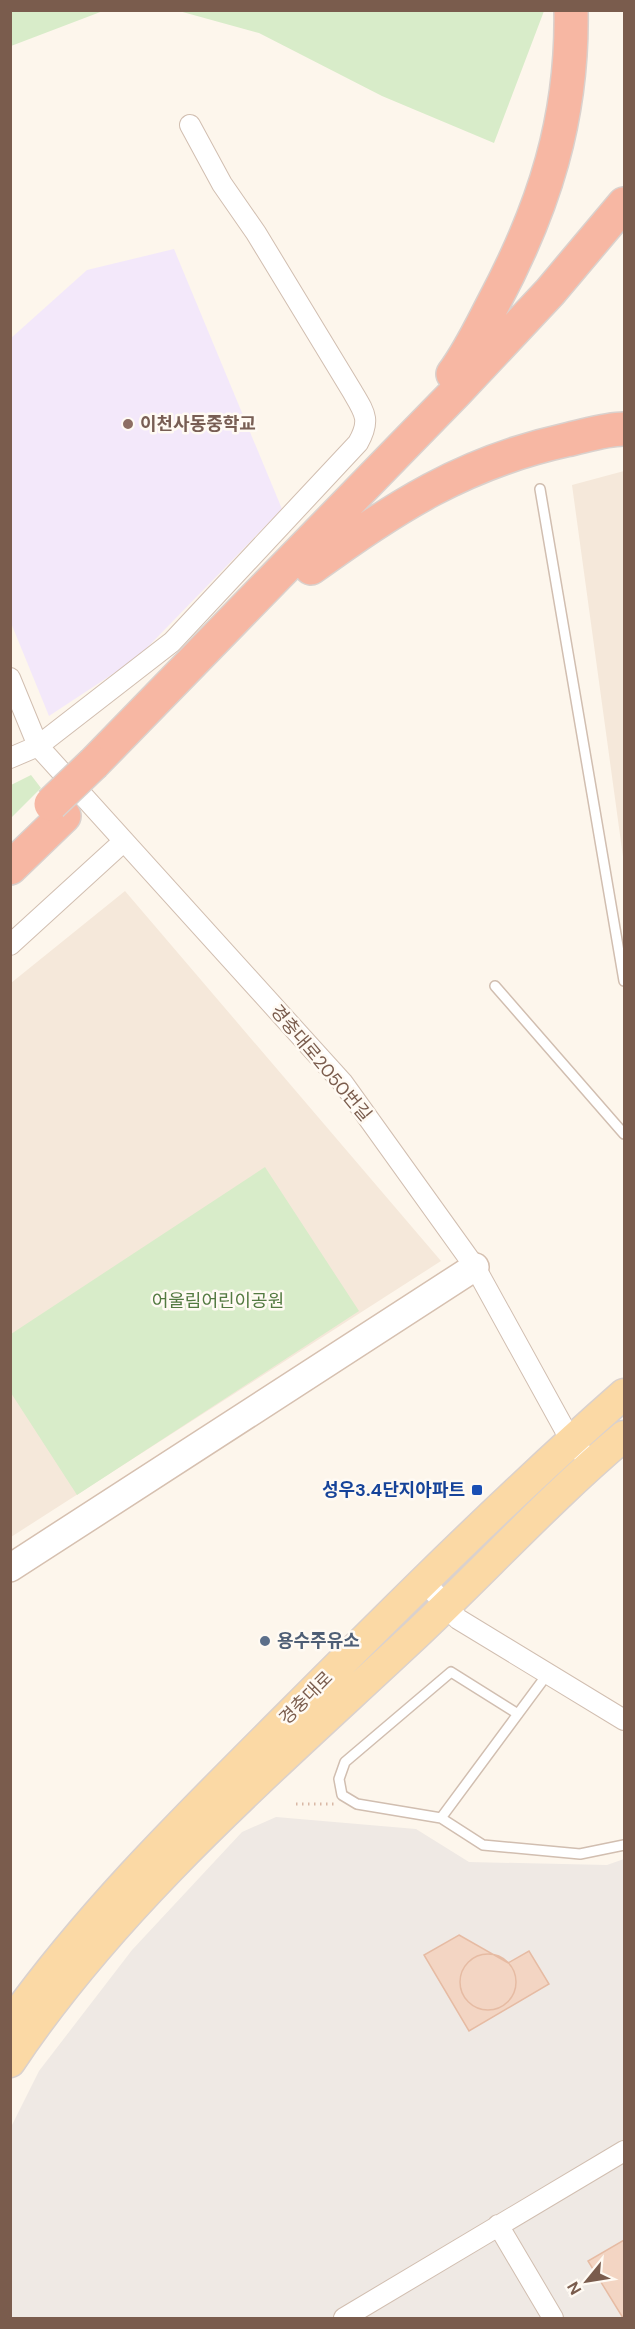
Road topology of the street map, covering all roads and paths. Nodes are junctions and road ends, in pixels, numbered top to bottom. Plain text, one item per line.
1 (571, 10) edge
2 (190, 125) dead end
3 (624, 204) edge
4 (624, 239) edge
5 (624, 429) edge
6 (372, 475) junction
7 (540, 489) dead end
8 (311, 568) junction
9 (10, 678) edge
10 (38, 746) junction
11 (10, 758) edge
12 (99, 769) junction
13 (58, 810) junction
14 (124, 841) junction
15 (10, 842) edge
16 (10, 868) edge
17 (10, 945) edge
18 (624, 981) edge
19 (495, 986) dead end
20 (624, 1134) edge
21 (475, 1266) junction
22 (624, 1394) edge
23 (624, 1436) edge
24 (571, 1441) junction
25 (592, 1463) junction
26 (10, 1568) edge
27 (424, 1581) junction
28 (446, 1607) junction
29 (549, 1672) junction
30 (518, 1714) junction
31 (624, 1719) edge
32 (296, 1804) dead end
33 (357, 1804) junction
34 (441, 1818) junction
35 (624, 1845) edge
36 (10, 2024) edge
37 (10, 2062) edge
38 (624, 2151) edge
39 (498, 2225) junction
40 (344, 2319) edge
41 (553, 2319) edge

1 - 6 highway
2 - 10 street
3 - 6 highway
4 - 8 highway
5 - 8 highway
6 - 12 highway
7 - 18 lane
8 - 12 highway
9 - 10 street, 경충대로2050번길
10 - 11 street
10 - 14 street, 경충대로2050번길
12 - 13 highway
13 - 15 highway
13 - 16 highway
14 - 17 street
14 - 21 street, 경충대로2050번길
19 - 20 lane
21 - 24 street, 경충대로2050번길
21 - 26 street
22 - 24 main road, 경충대로
23 - 25 main road, 경충대로
24 - 25 street, 경충대로2050번길
24 - 27 main road, 경충대로
25 - 28 main road, 경충대로
27 - 28 street
27 - 36 main road, 경충대로
28 - 29 street
28 - 37 main road, 경충대로
29 - 30 lane
29 - 31 street
30 - 33 lane
30 - 34 lane
32 - 33 path
33 - 34 lane
34 - 35 lane
38 - 39 street
39 - 40 street
39 - 41 street

